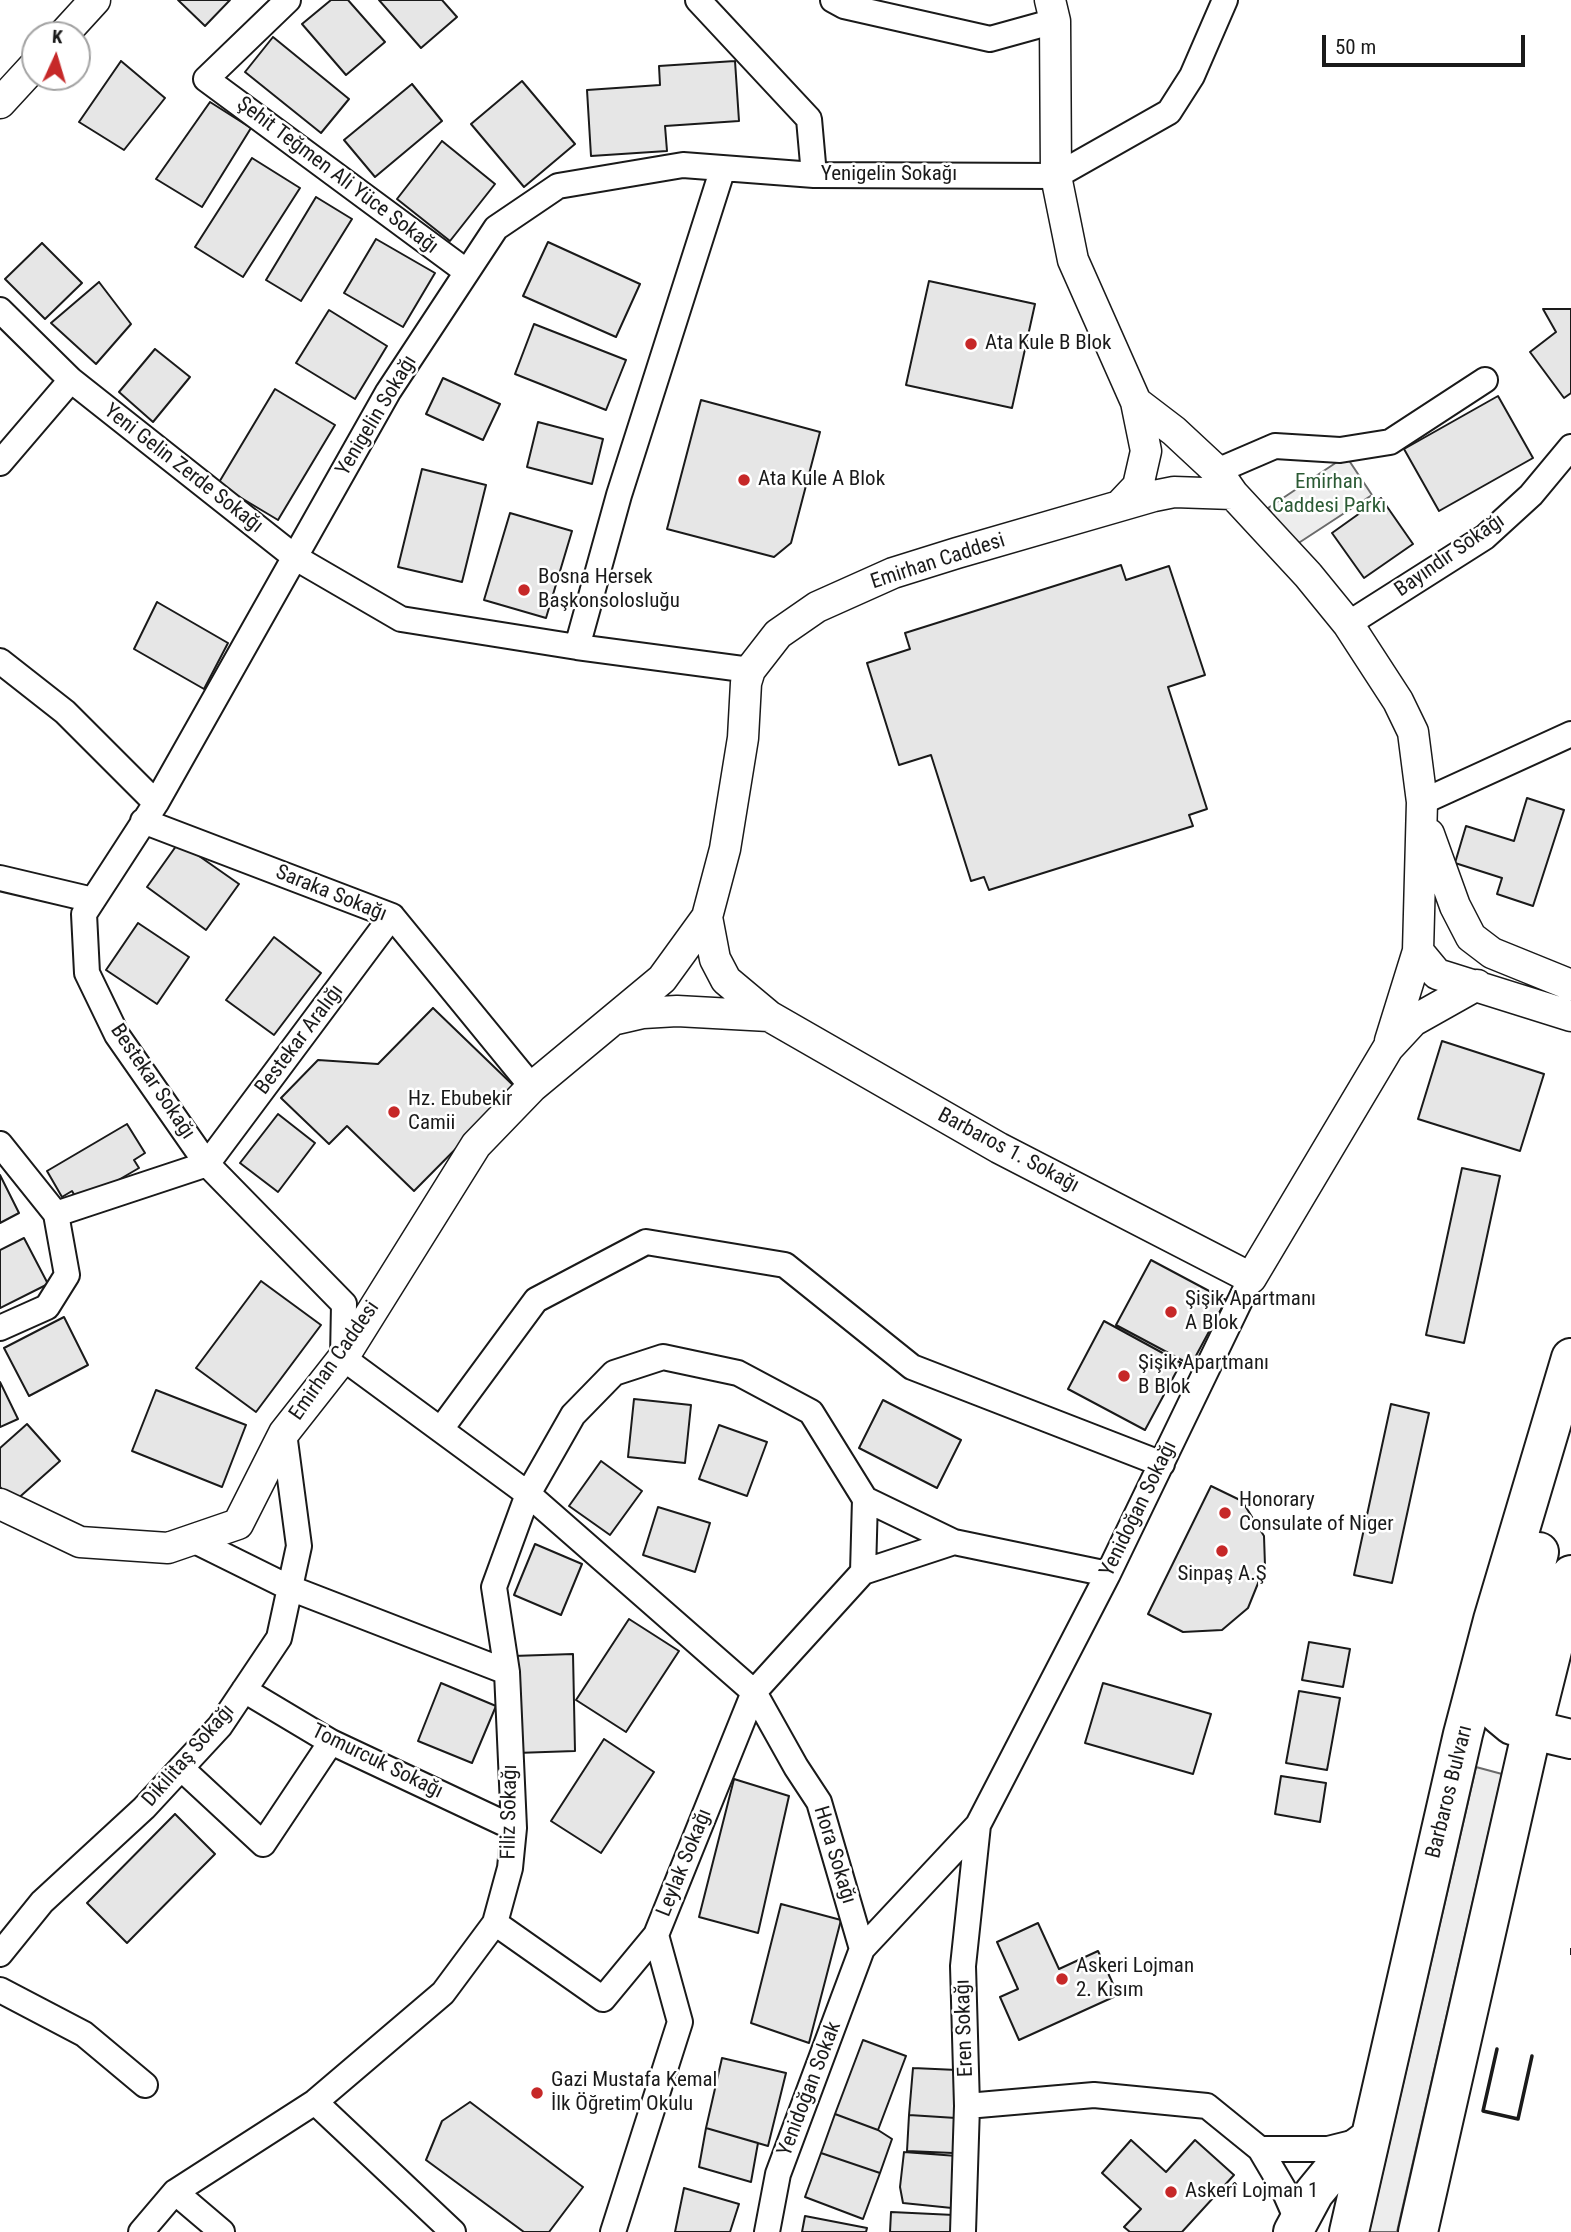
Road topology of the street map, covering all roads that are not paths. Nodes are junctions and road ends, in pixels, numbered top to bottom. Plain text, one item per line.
1 (95, 0) edge
2 (288, 0) edge
3 (698, 0) edge
4 (833, 0) edge
5 (1225, 0) edge
6 (1052, 11) edge
7 (76, 21) edge
8 (21, 80) edge
9 (0, 103) edge
10 (723, 168) junction
11 (814, 175) junction
12 (1056, 176) junction
13 (467, 272) junction
14 (0, 310) edge
15 (71, 380) junction
16 (1485, 380) dead end
17 (1136, 402) junction
18 (1571, 447) edge
19 (0, 463) edge
20 (1225, 482) junction
21 (1120, 505) junction
22 (296, 558) junction
23 (1349, 624) junction
24 (577, 648) junction
25 (0, 661) edge
26 (750, 670) junction
27 (1571, 734) edge
28 (1422, 802) junction
29 (149, 812) junction
30 (0, 878) edge
31 (93, 900) junction
32 (392, 916) junction
33 (707, 917) junction
34 (1418, 951) junction
35 (1477, 985) junction
36 (1571, 985) edge
37 (769, 1016) junction
38 (1571, 1016) edge
39 (610, 1021) junction
40 (1388, 1048) junction
41 (532, 1087) junction
42 (0, 1144) edge
43 (207, 1164) junction
44 (56, 1214) junction
45 (1251, 1278) junction
46 (0, 1328) edge
47 (343, 1358) junction
48 (1571, 1358) edge
49 (441, 1429) junction
50 (284, 1433) junction
51 (1540, 1458) junction
52 (1162, 1464) junction
53 (528, 1494) junction
54 (865, 1499) junction
55 (0, 1504) edge
56 (193, 1540) junction
57 (954, 1542) junction
58 (863, 1572) junction
59 (1108, 1574) junction
60 (1571, 1576) edge
61 (290, 1588) junction
62 (507, 1672) junction
63 (244, 1690) junction
64 (754, 1692) junction
65 (1571, 1716) edge
66 (1531, 1730) junction
67 (1571, 1739) edge
68 (331, 1742) junction
69 (181, 1769) junction
70 (978, 1825) junction
71 (513, 1828) junction
72 (495, 1923) junction
73 (656, 1935) junction
74 (862, 1949) junction
75 (0, 1954) edge
76 (0, 1990) edge
77 (145, 2085) dead end
78 (315, 2102) junction
79 (967, 2106) junction
80 (1369, 2139) junction
81 (1260, 2149) junction
82 (175, 2192) junction
83 (1295, 2227) edge
84 (141, 2232) edge
85 (222, 2232) edge
86 (453, 2232) edge
87 (613, 2232) edge
88 (767, 2232) edge
89 (964, 2232) edge
90 (1349, 2232) edge
91 (1418, 2232) edge

1 - 7 street
2 - 13 street, Şehit Teğmen Ali Yüce Sokağı
3 - 11 street
4 - 6 street
5 - 12 street
6 - 12 street
8 - 9 street
10 - 11 street, Yenigelin Sokağı
10 - 13 street, Yenigelin Sokağı
10 - 24 street
11 - 12 street, Yenigelin Sokağı
12 - 17 street
13 - 22 street, Yenigelin Sokağı
14 - 15 street, Yeni Gelin Zerde Sokağı
15 - 19 street
15 - 22 street, Yeni Gelin Zerde Sokağı
16 - 20 street
17 - 20 street
17 - 21 street
18 - 23 street, Bayındır Sokağı
20 - 21 street, Emirhan Caddesi
20 - 23 street
21 - 26 street, Emirhan Caddesi
22 - 24 street
22 - 29 street, Bestekar Sokağı
23 - 28 street
24 - 26 street
25 - 29 street
26 - 33 street, Emirhan Caddesi
27 - 28 street
28 - 34 street
28 - 36 street
29 - 31 street, Bestekar Sokağı
29 - 32 street, Saraka Sokağı
30 - 31 street
31 - 43 street, Bestekar Sokağı
32 - 41 street, Saraka Sokağı
32 - 43 street, Bestekar Aralığı
33 - 37 street, Barbaros 1. Sokağı
33 - 39 street, Emirhan Caddesi
34 - 35 street
34 - 40 street
35 - 38 street
35 - 40 street
37 - 39 street
37 - 45 street, Barbaros 1. Sokağı
39 - 41 street, Emirhan Caddesi
40 - 45 street, Yenidoğan Sokağı
41 - 47 street, Emirhan Caddesi
42 - 44 street
43 - 44 street
43 - 47 street, Bestekar Sokağı
44 - 46 street
45 - 52 street, Yenidoğan Sokağı
47 - 49 street, Hora Sokağı
47 - 50 street, Emirhan Caddesi
48 - 51 main road, Barbaros Bulvarı
49 - 52 street
49 - 53 street, Hora Sokağı
50 - 56 street, Emirhan Caddesi
50 - 61 street, Dikilitaş Sokağı
51 - 66 main road
51 - 80 main road, Barbaros Bulvarı
52 - 59 street, Yenidoğan Sokağı
53 - 54 street, Filiz Sokağı
53 - 62 street, Filiz Sokağı
53 - 64 street, Hora Sokağı
54 - 57 street
54 - 58 street
55 - 56 street, Emirhan Caddesi
56 - 61 street
57 - 58 street
57 - 59 street
58 - 64 street, Leylak Sokağı
59 - 70 street, Yenidoğan Sokağı
60 - 66 main road
61 - 62 street
61 - 63 street, Dikilitaş Sokağı
62 - 71 street, Filiz Sokağı
63 - 68 street, Tomurcuk Sokağı
63 - 69 street, Dikilitaş Sokağı
64 - 73 street, Leylak Sokağı
64 - 74 street, Hora Sokağı
65 - 66 main road
66 - 67 main road
66 - 91 main road
68 - 69 street
68 - 71 street, Tomurcuk Sokağı
69 - 75 street, Dikilitaş Sokağı
70 - 74 street, Yenidoğan Sokağı
70 - 79 street, Eren Sokağı
71 - 72 street, Filiz Sokağı
72 - 73 street
72 - 78 street, Filiz Sokağı
73 - 87 street, Leylak Sokağı
74 - 88 street, Yenidoğan Sokak
76 - 77 street
78 - 82 street, Filiz Sokağı
78 - 86 street
79 - 81 street
79 - 89 street, Eren Sokağı
80 - 81 street
80 - 83 main road
80 - 90 main road, Barbaros Bulvarı
81 - 83 street
82 - 84 street, Filiz Sokağı
82 - 85 street

